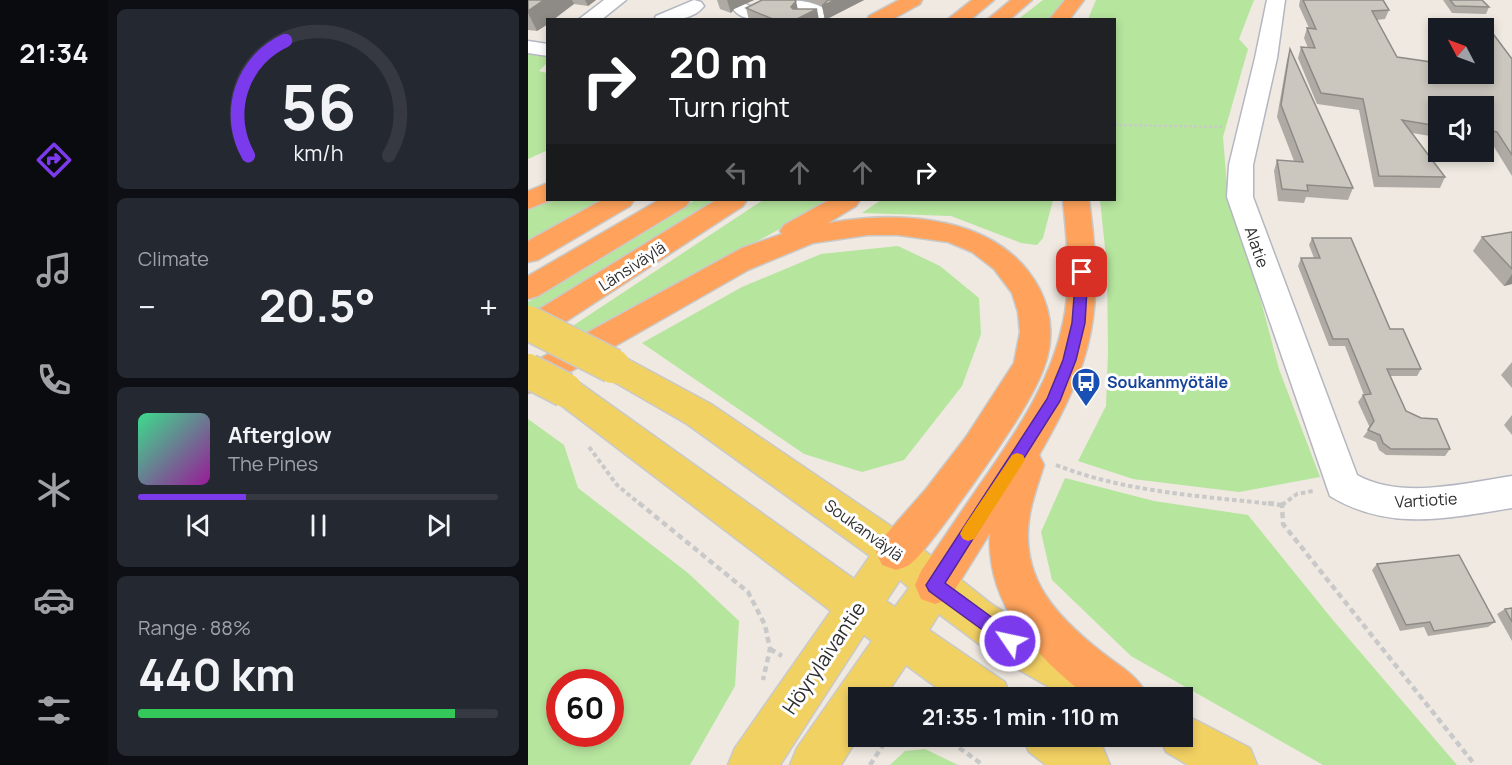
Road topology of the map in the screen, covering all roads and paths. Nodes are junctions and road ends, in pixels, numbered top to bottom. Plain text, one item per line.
1 (617, 0) edge
2 (774, 0) edge
3 (786, 0) edge
4 (985, 0) edge
5 (1023, 0) edge
6 (1075, 0) edge
7 (1086, 0) edge
8 (1276, 0) edge
9 (695, 2) edge
10 (922, 3) edge
11 (590, 18) edge
12 (667, 18) edge
13 (762, 18) edge
14 (810, 18) edge
15 (881, 18) edge
16 (911, 18) edge
17 (959, 18) edge
18 (999, 18) edge
19 (1060, 18) edge
20 (1079, 18) edge
21 (528, 47) edge
22 (546, 50) edge
23 (1116, 125) edge
24 (1249, 128) junction
25 (546, 192) edge
26 (528, 201) edge
27 (619, 201) edge
28 (675, 201) edge
29 (732, 201) edge
30 (845, 201) edge
31 (1076, 201) edge
32 (528, 253) edge
33 (733, 265) junction
34 (528, 289) edge
35 (528, 323) edge
36 (528, 331) edge
37 (528, 371) edge
38 (528, 380) edge
39 (1037, 429) junction
40 (582, 438) dead end
41 (1064, 468) dead end
42 (1343, 485) junction
43 (1512, 492) edge
44 (1282, 505) junction
45 (896, 552) junction
46 (934, 585) junction
47 (859, 607) junction
48 (900, 635) junction
49 (770, 649) dead end
50 (865, 687) edge
51 (973, 687) edge
52 (1092, 687) edge
53 (1112, 687) edge
54 (848, 713) edge
55 (1193, 742) edge
56 (881, 747) edge
57 (958, 747) edge
58 (1061, 747) edge
59 (752, 765) edge
60 (814, 765) edge
61 (870, 765) edge
62 (983, 765) edge
63 (1086, 765) edge
64 (1233, 765) edge
65 (1475, 765) edge

1 - 11 street
2 - 13 street
3 - 14 street
4 - 17 highway
5 - 18 highway
6 - 19 highway
7 - 20 highway
8 - 24 street, Alatie
9 - 12 street
10 - 15 highway
10 - 16 highway
21 - 22 street
23 - 24 path
24 - 42 street, Alatie
25 - 26 highway
27 - 32 highway
28 - 34 highway, Länsiväylä
29 - 36 highway, Länsiväylä
30 - 33 highway
31 - 39 highway
33 - 38 highway
33 - 45 highway
35 - 45 main road, Soukanväylä, bridge
37 - 47 main road, bridge
39 - 46 highway
39 - 53 highway
40 - 49 path
41 - 44 path
42 - 43 street, Vartiotie
42 - 44 path
44 - 65 path
45 - 46 main road, Soukanväylä
45 - 47 main road, Höyrylaivantie
46 - 48 main road
46 - 52 main road, Soukanväylä
47 - 48 main road
47 - 59 main road, Höyrylaivantie
48 - 50 main road
48 - 51 main road
54 - 60 main road
55 - 64 main road
56 - 61 path
57 - 62 path
58 - 63 main road

